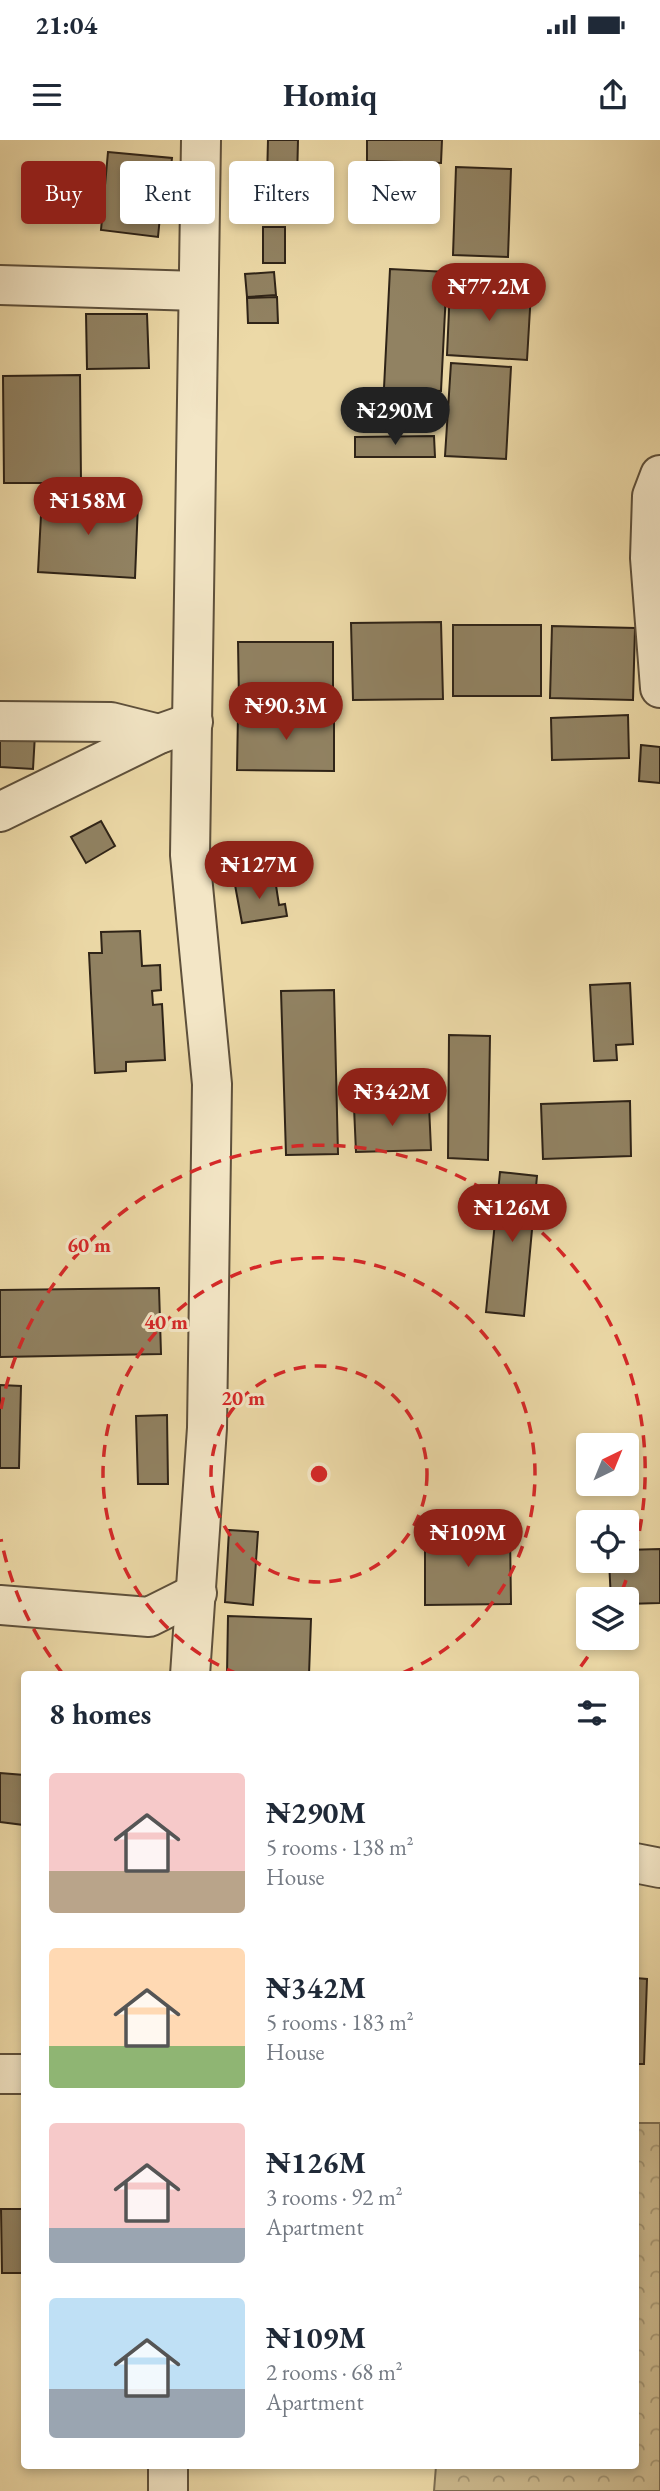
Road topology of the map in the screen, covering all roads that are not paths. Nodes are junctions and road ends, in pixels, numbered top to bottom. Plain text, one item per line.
1 (201, 140) edge
2 (0, 285) edge
3 (198, 291) junction
4 (660, 475) edge
5 (660, 688) edge
6 (0, 721) edge
7 (176, 728) junction
8 (0, 812) edge
9 (197, 1593) junction
10 (0, 1605) edge
11 (149, 1617) junction
12 (191, 1667) edge
13 (639, 1864) edge
14 (660, 1868) edge
15 (0, 2074) edge
16 (21, 2074) edge
17 (168, 2469) edge
18 (168, 2491) edge

1 - 3 street
2 - 3 street
3 - 7 street
4 - 5 street
6 - 7 street
7 - 8 street
7 - 9 street
9 - 11 street
9 - 12 street
10 - 11 street
11 - 12 street
13 - 14 street
15 - 16 street
17 - 18 street

